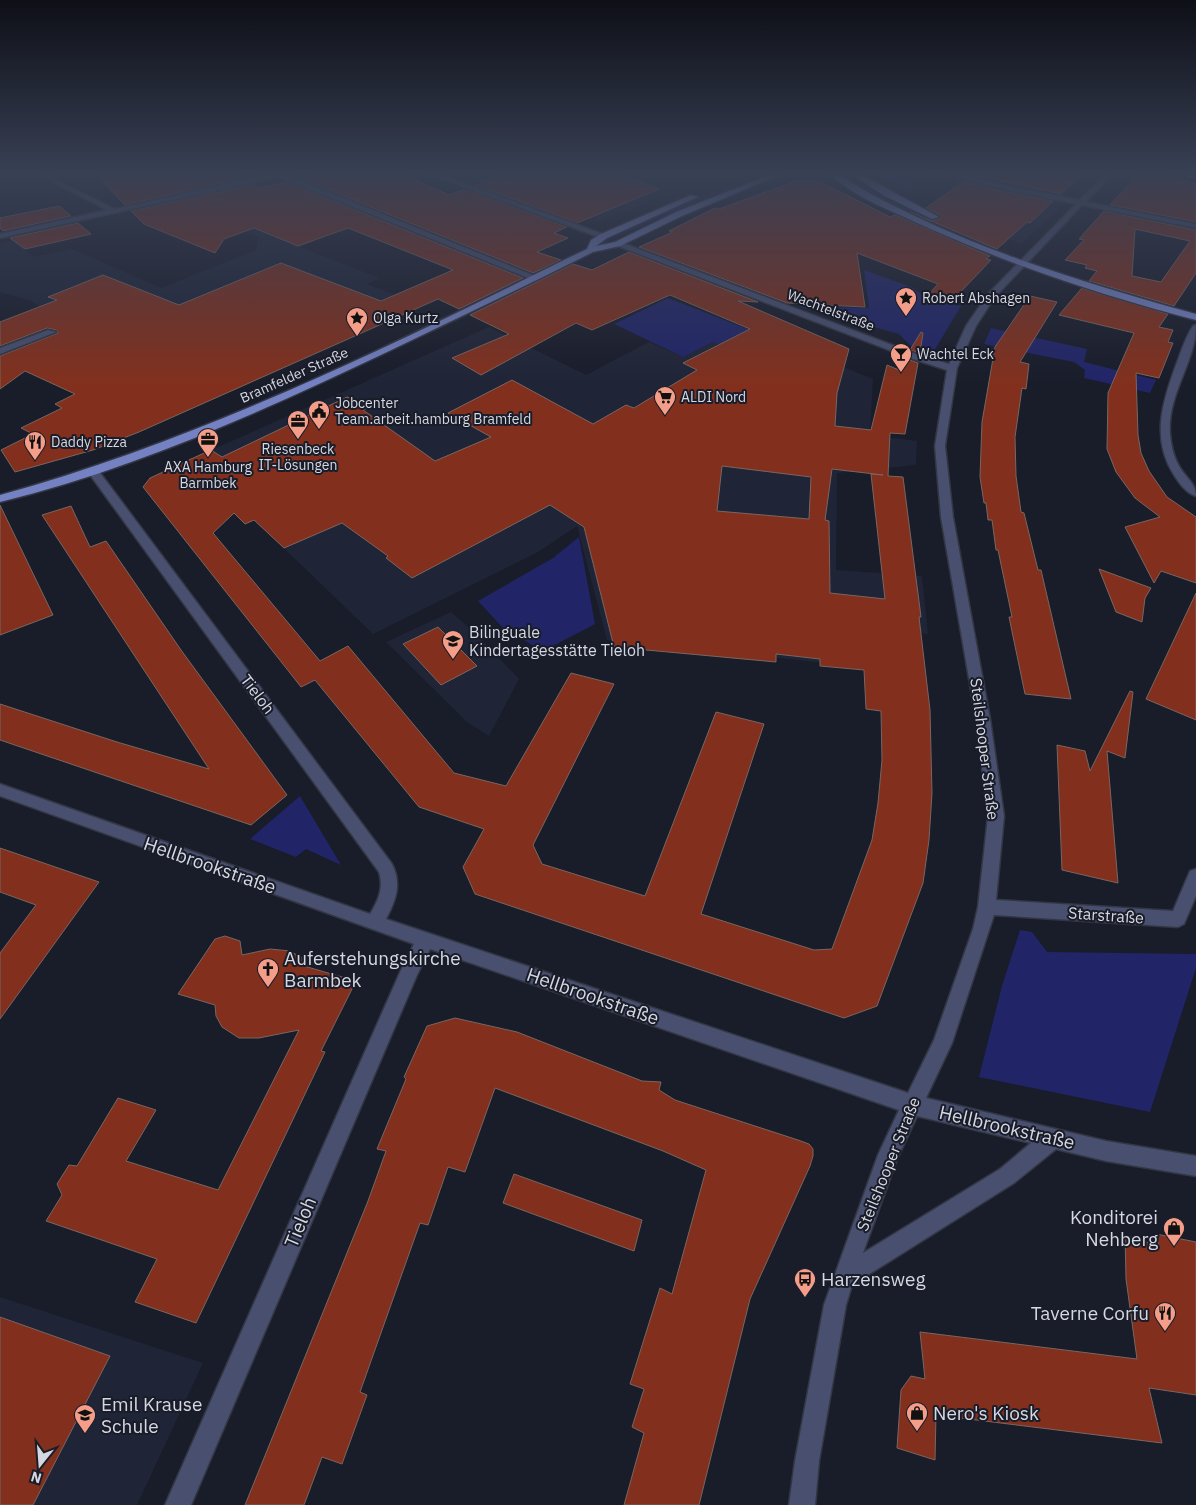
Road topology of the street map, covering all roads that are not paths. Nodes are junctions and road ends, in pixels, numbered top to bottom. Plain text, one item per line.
1 (452, 243) edge
2 (593, 243) edge
3 (982, 243) edge
4 (991, 243) edge
5 (1040, 243) edge
6 (617, 244) joint
7 (590, 250) junction
8 (1024, 260) junction
9 (536, 278) junction
10 (1196, 317) edge
11 (1196, 328) edge
12 (51, 332) dead end
13 (0, 351) edge
14 (952, 368) junction
15 (94, 472) junction
16 (1196, 493) edge
17 (0, 499) edge
18 (0, 790) edge
19 (1196, 876) edge
20 (987, 907) junction
21 (374, 923) junction
22 (426, 940) junction
23 (911, 1104) junction
24 (1053, 1139) junction
25 (1196, 1166) edge
26 (843, 1278) junction
27 (178, 1505) edge
28 (802, 1505) edge

1 - 9 street
2 - 7 main road, Bramfelder Straße
3 - 8 main road
4 - 8 main road
5 - 8 street, Steilshooper Straße
6 - 7 main road, Bramfelder Straße
6 - 14 street, Wachtelstraße
7 - 9 main road, Bramfelder Straße
8 - 10 main road
8 - 14 street, Steilshooper Straße
9 - 15 main road, Bramfelder Straße
11 - 16 street
12 - 13 street
14 - 20 street, Steilshooper Straße
15 - 17 main road, Bramfelder Straße
15 - 21 street, Tieloh
18 - 21 street, Hellbrookstraße
19 - 20 street, Starstraße
20 - 23 street, Steilshooper Straße
21 - 22 street, Hellbrookstraße
22 - 23 street, Hellbrookstraße
22 - 27 street, Tieloh
23 - 24 street, Hellbrookstraße
23 - 26 street, Steilshooper Straße
24 - 25 street, Hellbrookstraße
24 - 26 street
26 - 28 street, Steilshooper Straße

